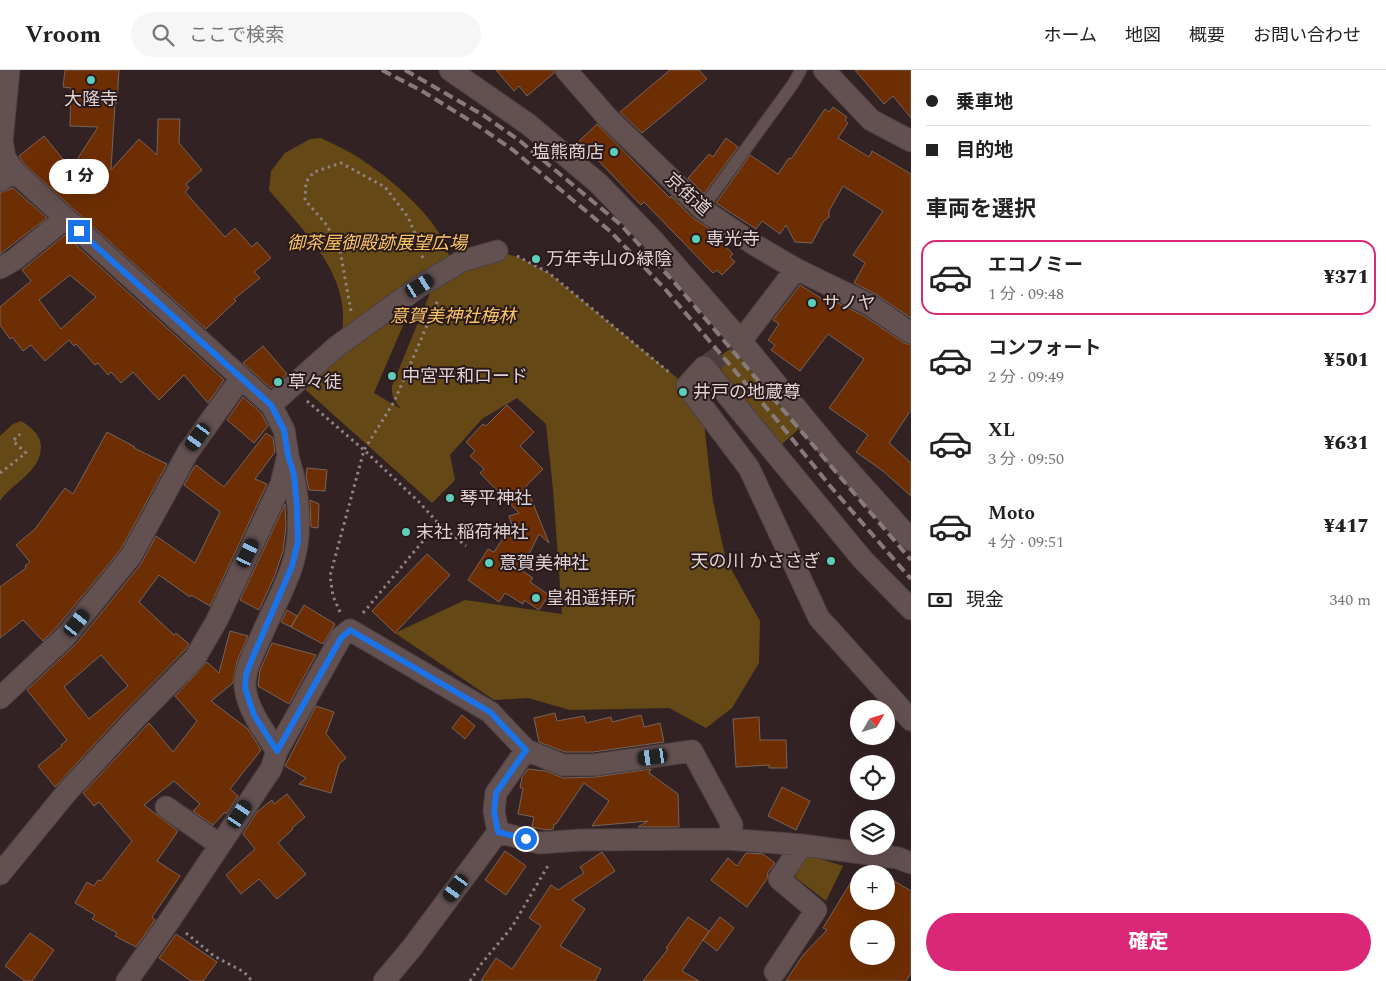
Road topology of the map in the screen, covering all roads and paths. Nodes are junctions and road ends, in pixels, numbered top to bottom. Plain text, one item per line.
1 (9, 70) edge
2 (452, 70) edge
3 (566, 70) edge
4 (801, 70) edge
5 (824, 70) edge
6 (911, 141) edge
7 (8, 177) edge
8 (702, 209) junction
9 (66, 218) junction
10 (497, 251) joint
11 (0, 268) edge
12 (796, 269) junction
13 (420, 286) junction
14 (442, 292) dead end
15 (911, 332) edge
16 (354, 335) junction
17 (741, 341) junction
18 (241, 378) junction
19 (686, 386) junction
20 (291, 388) junction
21 (271, 405) junction
22 (20, 434) dead end
23 (364, 450) junction
24 (288, 455) junction
25 (0, 473) edge
26 (438, 523) junction
27 (911, 540) edge
28 (466, 546) dead end
29 (911, 609) edge
30 (350, 630) junction
31 (0, 698) edge
32 (911, 720) edge
33 (526, 750) junction
34 (277, 751) junction
35 (166, 807) dead end
36 (498, 832) junction
37 (728, 839) junction
38 (220, 845) junction
39 (802, 845) junction
40 (551, 860) dead end
41 (911, 863) edge
42 (0, 874) edge
43 (170, 920) junction
44 (775, 972) dead end
45 (127, 981) edge
46 (252, 981) edge
47 (384, 981) edge
48 (470, 981) edge

1 - 7 street
2 - 17 street
3 - 8 street, 京街道
4 - 8 lane
5 - 6 street
7 - 9 street
8 - 12 street, 京街道
9 - 11 street
9 - 18 street
10 - 13 street
10 - 19 path
12 - 15 street, 京街道
12 - 17 street
13 - 16 street
13 - 16 path
14 - 23 path
16 - 20 street
17 - 27 street
18 - 21 street
18 - 31 street
19 - 29 street
19 - 32 street
20 - 21 street
20 - 23 path
21 - 24 street
22 - 25 path
23 - 26 path
23 - 30 path
24 - 34 street
24 - 42 street
26 - 28 path
26 - 30 path
30 - 33 street
30 - 34 street
33 - 36 street
33 - 37 street
34 - 38 street
35 - 38 street
36 - 37 street
36 - 47 street
37 - 39 street
38 - 43 street
39 - 41 street
39 - 44 street
40 - 48 path
43 - 45 street
43 - 46 path

